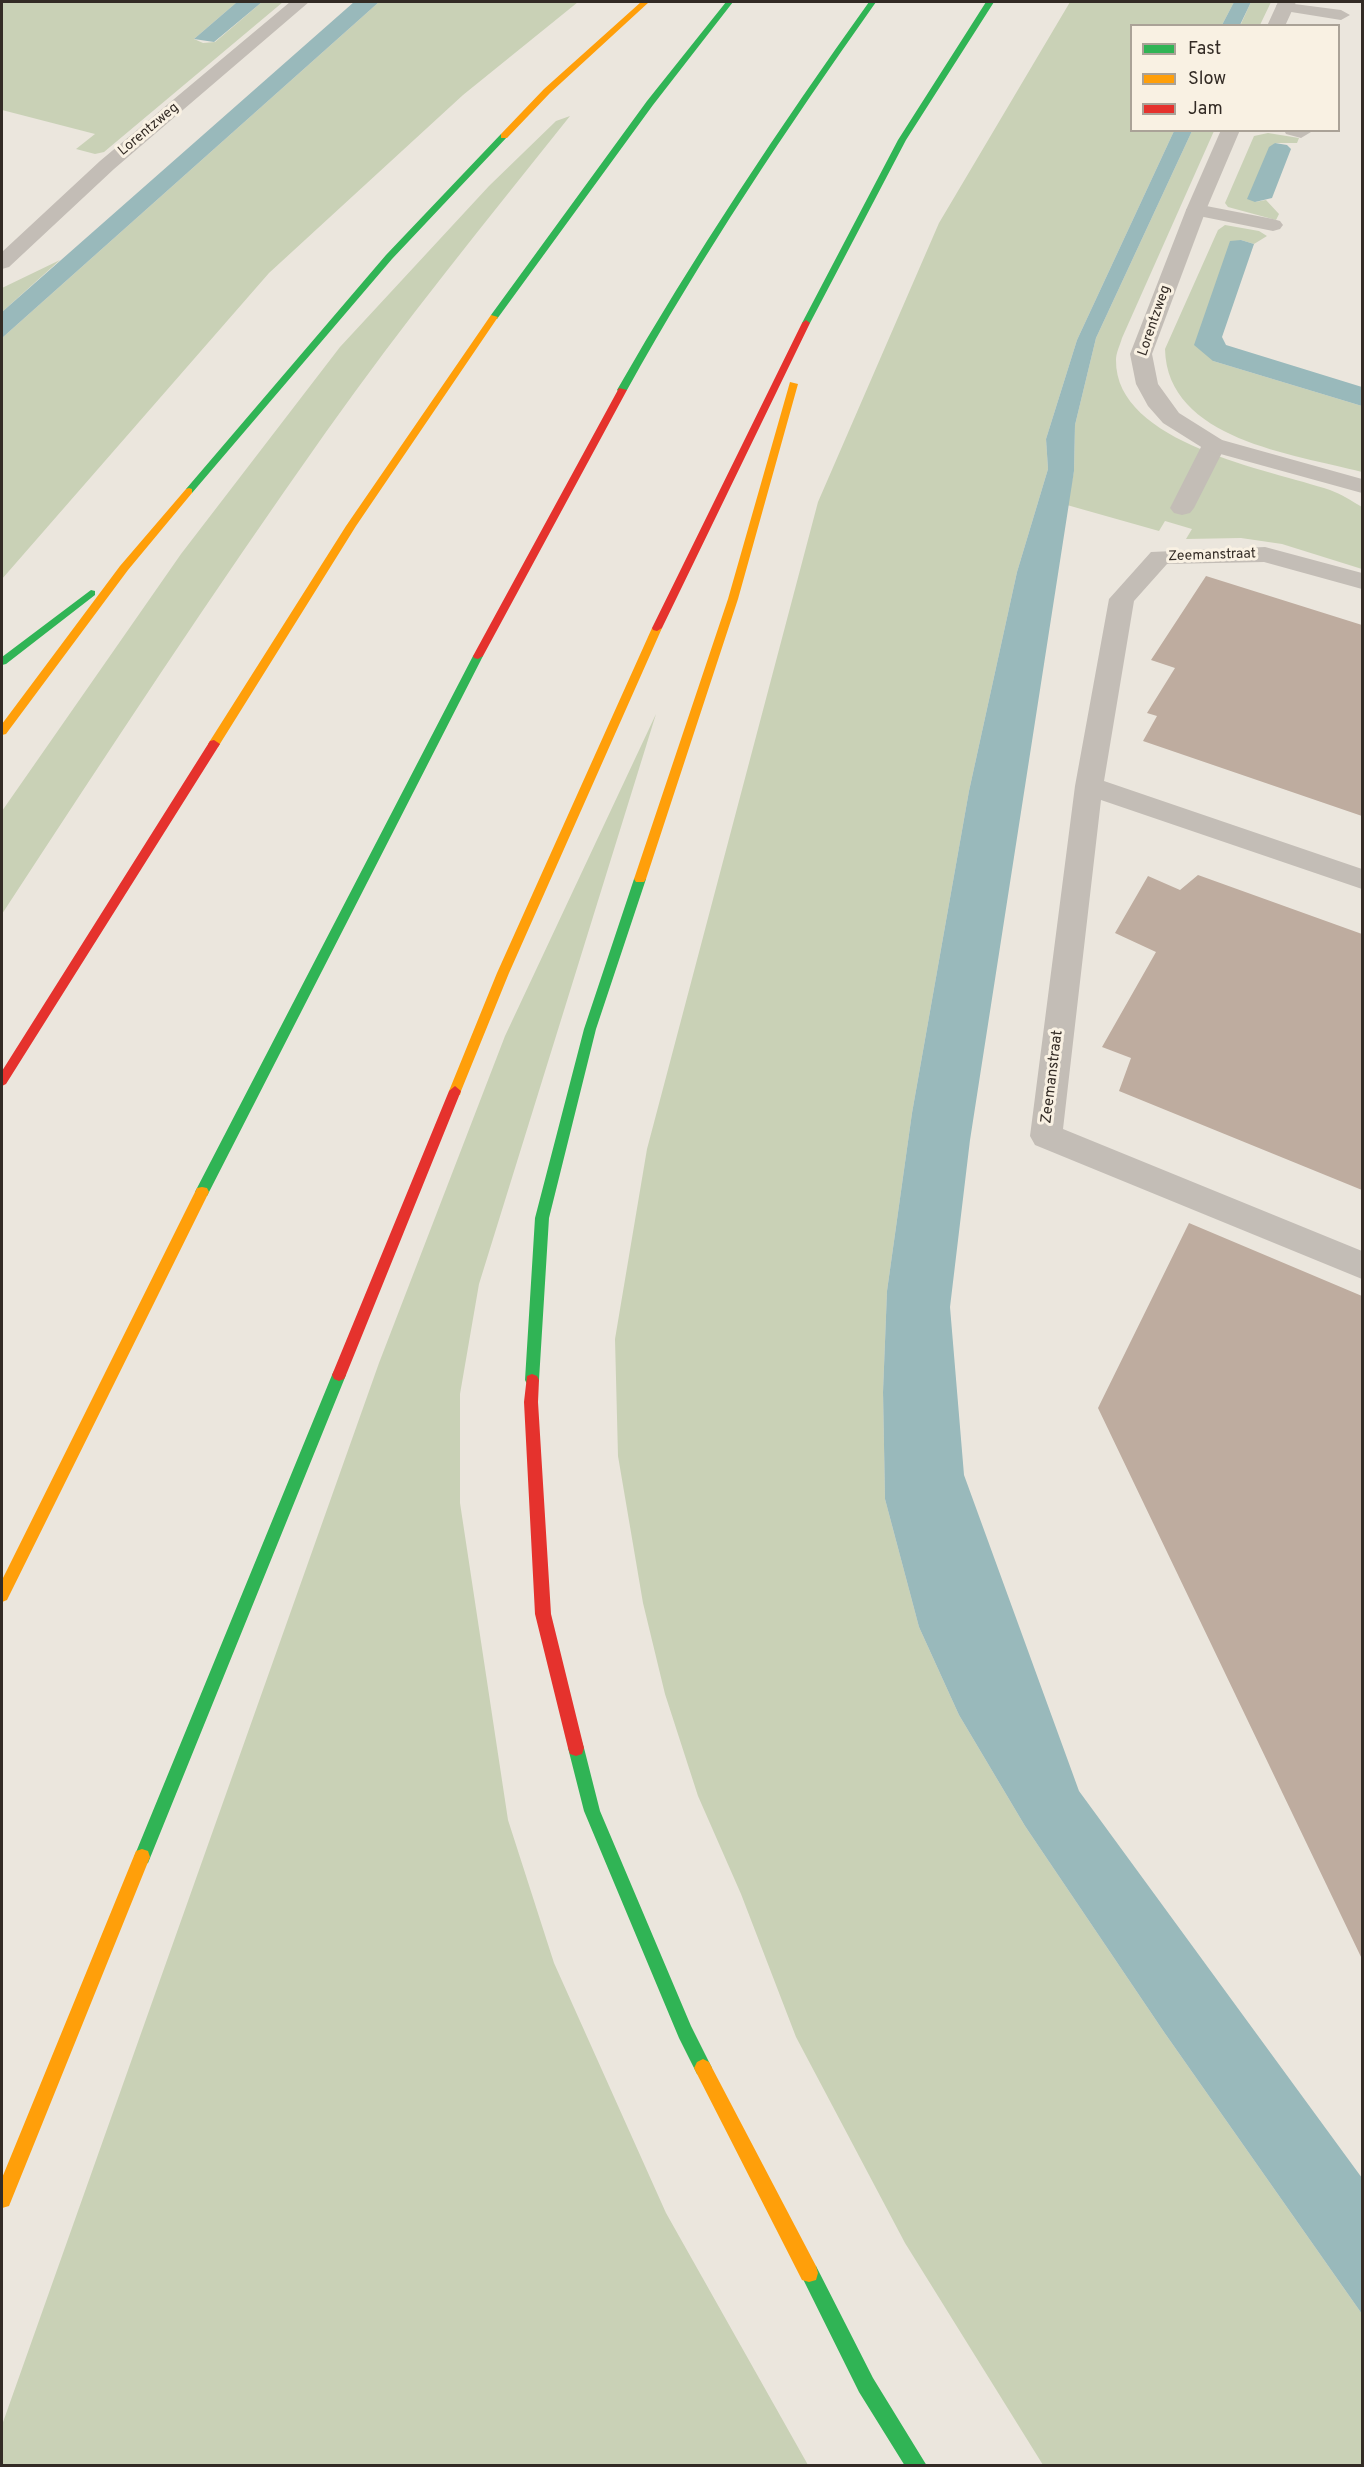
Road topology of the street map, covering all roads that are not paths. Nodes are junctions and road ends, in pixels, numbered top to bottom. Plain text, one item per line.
1 (300, 2) edge
2 (645, 2) edge
3 (729, 2) edge
4 (872, 2) edge
5 (990, 2) edge
6 (1286, 4) edge
7 (1341, 15) dead end
8 (1277, 24) edge
9 (1229, 132) edge
10 (1196, 210) junction
11 (1273, 225) dead end
12 (2, 264) edge
13 (813, 309) junction
14 (1214, 445) junction
15 (1362, 486) edge
16 (1182, 508) dead end
17 (124, 568) junction
18 (1362, 582) edge
19 (2, 662) edge
20 (2, 731) edge
21 (1089, 786) junction
22 (1362, 879) edge
23 (2, 1081) edge
24 (1362, 1265) edge
25 (2, 1595) edge
26 (2, 2199) edge
27 (917, 2466) edge

1 - 12 street, Lorentzweg
2 - 17 highway
3 - 23 highway
4 - 25 highway
5 - 13 highway
6 - 7 street
6 - 8 street
9 - 10 street, Lorentzweg
10 - 11 street
10 - 14 street, Lorentzweg
13 - 26 highway
13 - 27 highway
14 - 15 street, Lorentzweg
14 - 16 street
17 - 19 highway
17 - 20 highway
18 - 21 street, Zeemanstraat
21 - 22 street
21 - 24 street, Zeemanstraat

